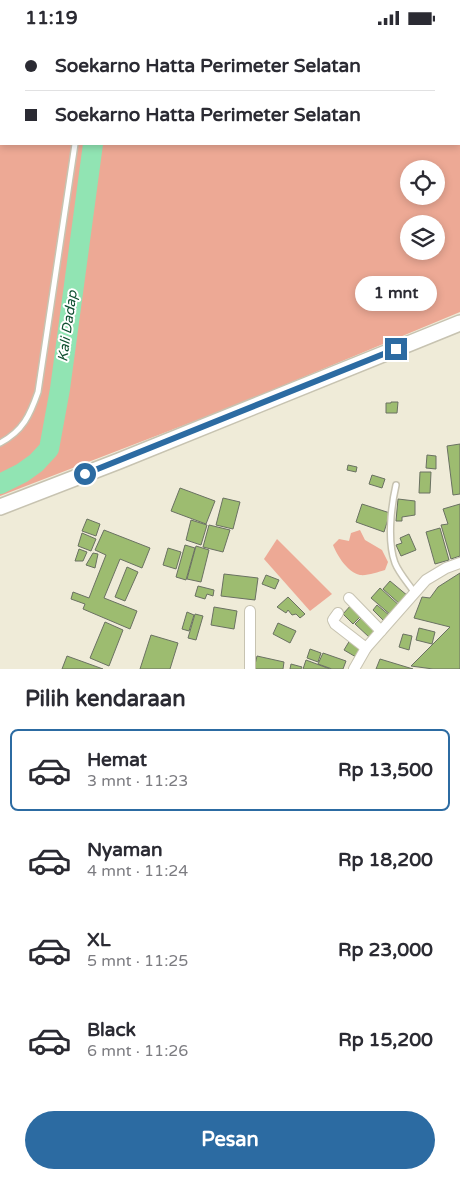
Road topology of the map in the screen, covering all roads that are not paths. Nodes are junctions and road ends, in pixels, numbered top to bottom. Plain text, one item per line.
1 (75, 145) edge
2 (460, 323) edge
3 (0, 443) edge
4 (396, 485) dead end
5 (0, 507) edge
6 (460, 563) edge
7 (415, 593) junction
8 (349, 597) dead end
9 (250, 611) dead end
10 (338, 613) dead end
11 (381, 631) junction
12 (366, 648) junction
13 (250, 669) edge
14 (354, 669) edge

1 - 3 lane
2 - 5 main road
4 - 7 lane
6 - 7 street
7 - 11 street
8 - 11 street
9 - 13 street
10 - 12 street
11 - 12 street
12 - 14 street

